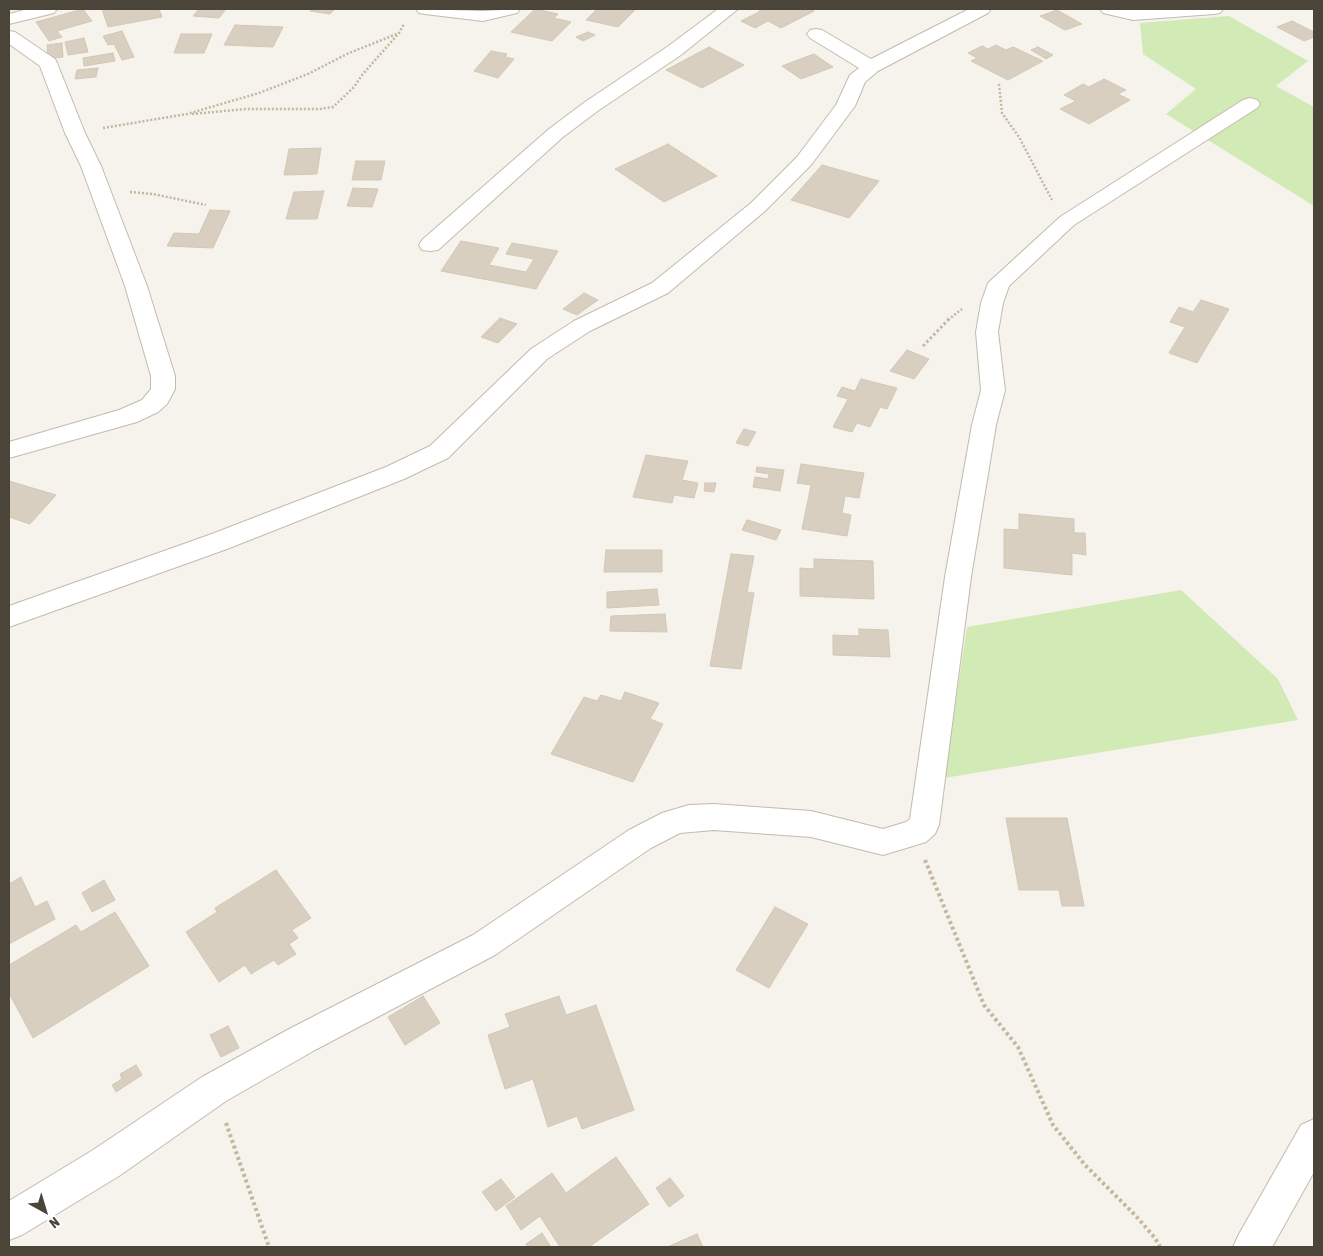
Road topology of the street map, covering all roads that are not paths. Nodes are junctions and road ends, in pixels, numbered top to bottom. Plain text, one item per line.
1 (48, 9) edge
2 (425, 9) edge
3 (511, 9) edge
4 (729, 9) edge
5 (982, 9) edge
6 (1109, 9) edge
7 (1214, 9) edge
8 (9, 19) edge
9 (816, 34) dead end
10 (9, 36) edge
11 (871, 67) junction
12 (1250, 104) dead end
13 (430, 245) dead end
14 (9, 450) edge
15 (9, 617) edge
16 (1314, 1137) edge
17 (9, 1222) edge
18 (1252, 1247) edge

1 - 8 street
2 - 3 street
4 - 13 street
5 - 11 street
6 - 7 street
9 - 11 street
10 - 14 street
11 - 15 street
12 - 17 street
16 - 18 street

